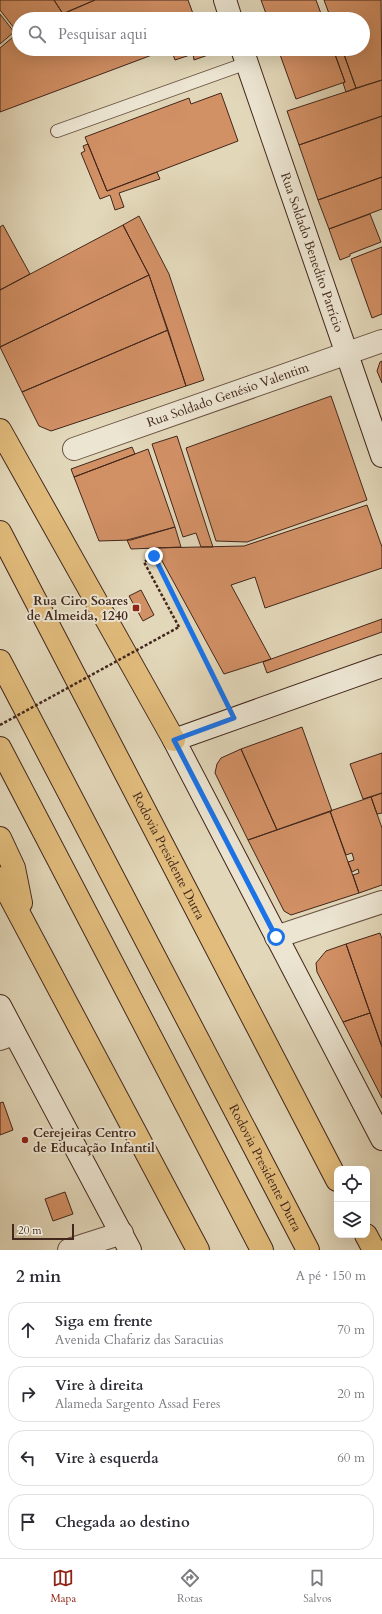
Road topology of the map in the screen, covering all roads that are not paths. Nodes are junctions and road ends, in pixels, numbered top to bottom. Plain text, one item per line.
1 (225, 0) edge
2 (229, 12) edge
3 (244, 56) edge
4 (57, 131) dead end
5 (382, 341) edge
6 (348, 353) junction
7 (0, 430) edge
8 (74, 449) dead end
9 (382, 456) edge
10 (0, 532) edge
11 (0, 661) edge
12 (382, 666) edge
13 (174, 740) junction
14 (0, 748) edge
15 (0, 838) edge
16 (0, 878) edge
17 (382, 902) edge
18 (24, 925) junction
19 (276, 937) junction
20 (0, 1006) edge
21 (7, 1036) edge
22 (381, 1137) edge
23 (334, 1174) edge
24 (368, 1238) edge
25 (126, 1241) edge
26 (69, 1250) edge
27 (198, 1250) edge
28 (262, 1250) edge
29 (308, 1250) edge
30 (374, 1250) edge

1 - 2 street
3 - 4 lane
3 - 6 street, Rua Soldado Benedito Patrício
5 - 6 street, Rua Soldado Genésio Valentim
6 - 8 street, Rua Soldado Genésio Valentim
6 - 9 street, Rua Soldado Benedito Patrício
7 - 13 highway
10 - 23 highway, Rodovia Presidente Dutra
11 - 29 highway, Rodovia Presidente Dutra
12 - 13 street
13 - 19 street
14 - 28 highway
15 - 18 highway
16 - 18 highway
17 - 19 street
18 - 27 highway
19 - 22 street
20 - 21 street
21 - 25 street
24 - 30 highway
25 - 26 street

